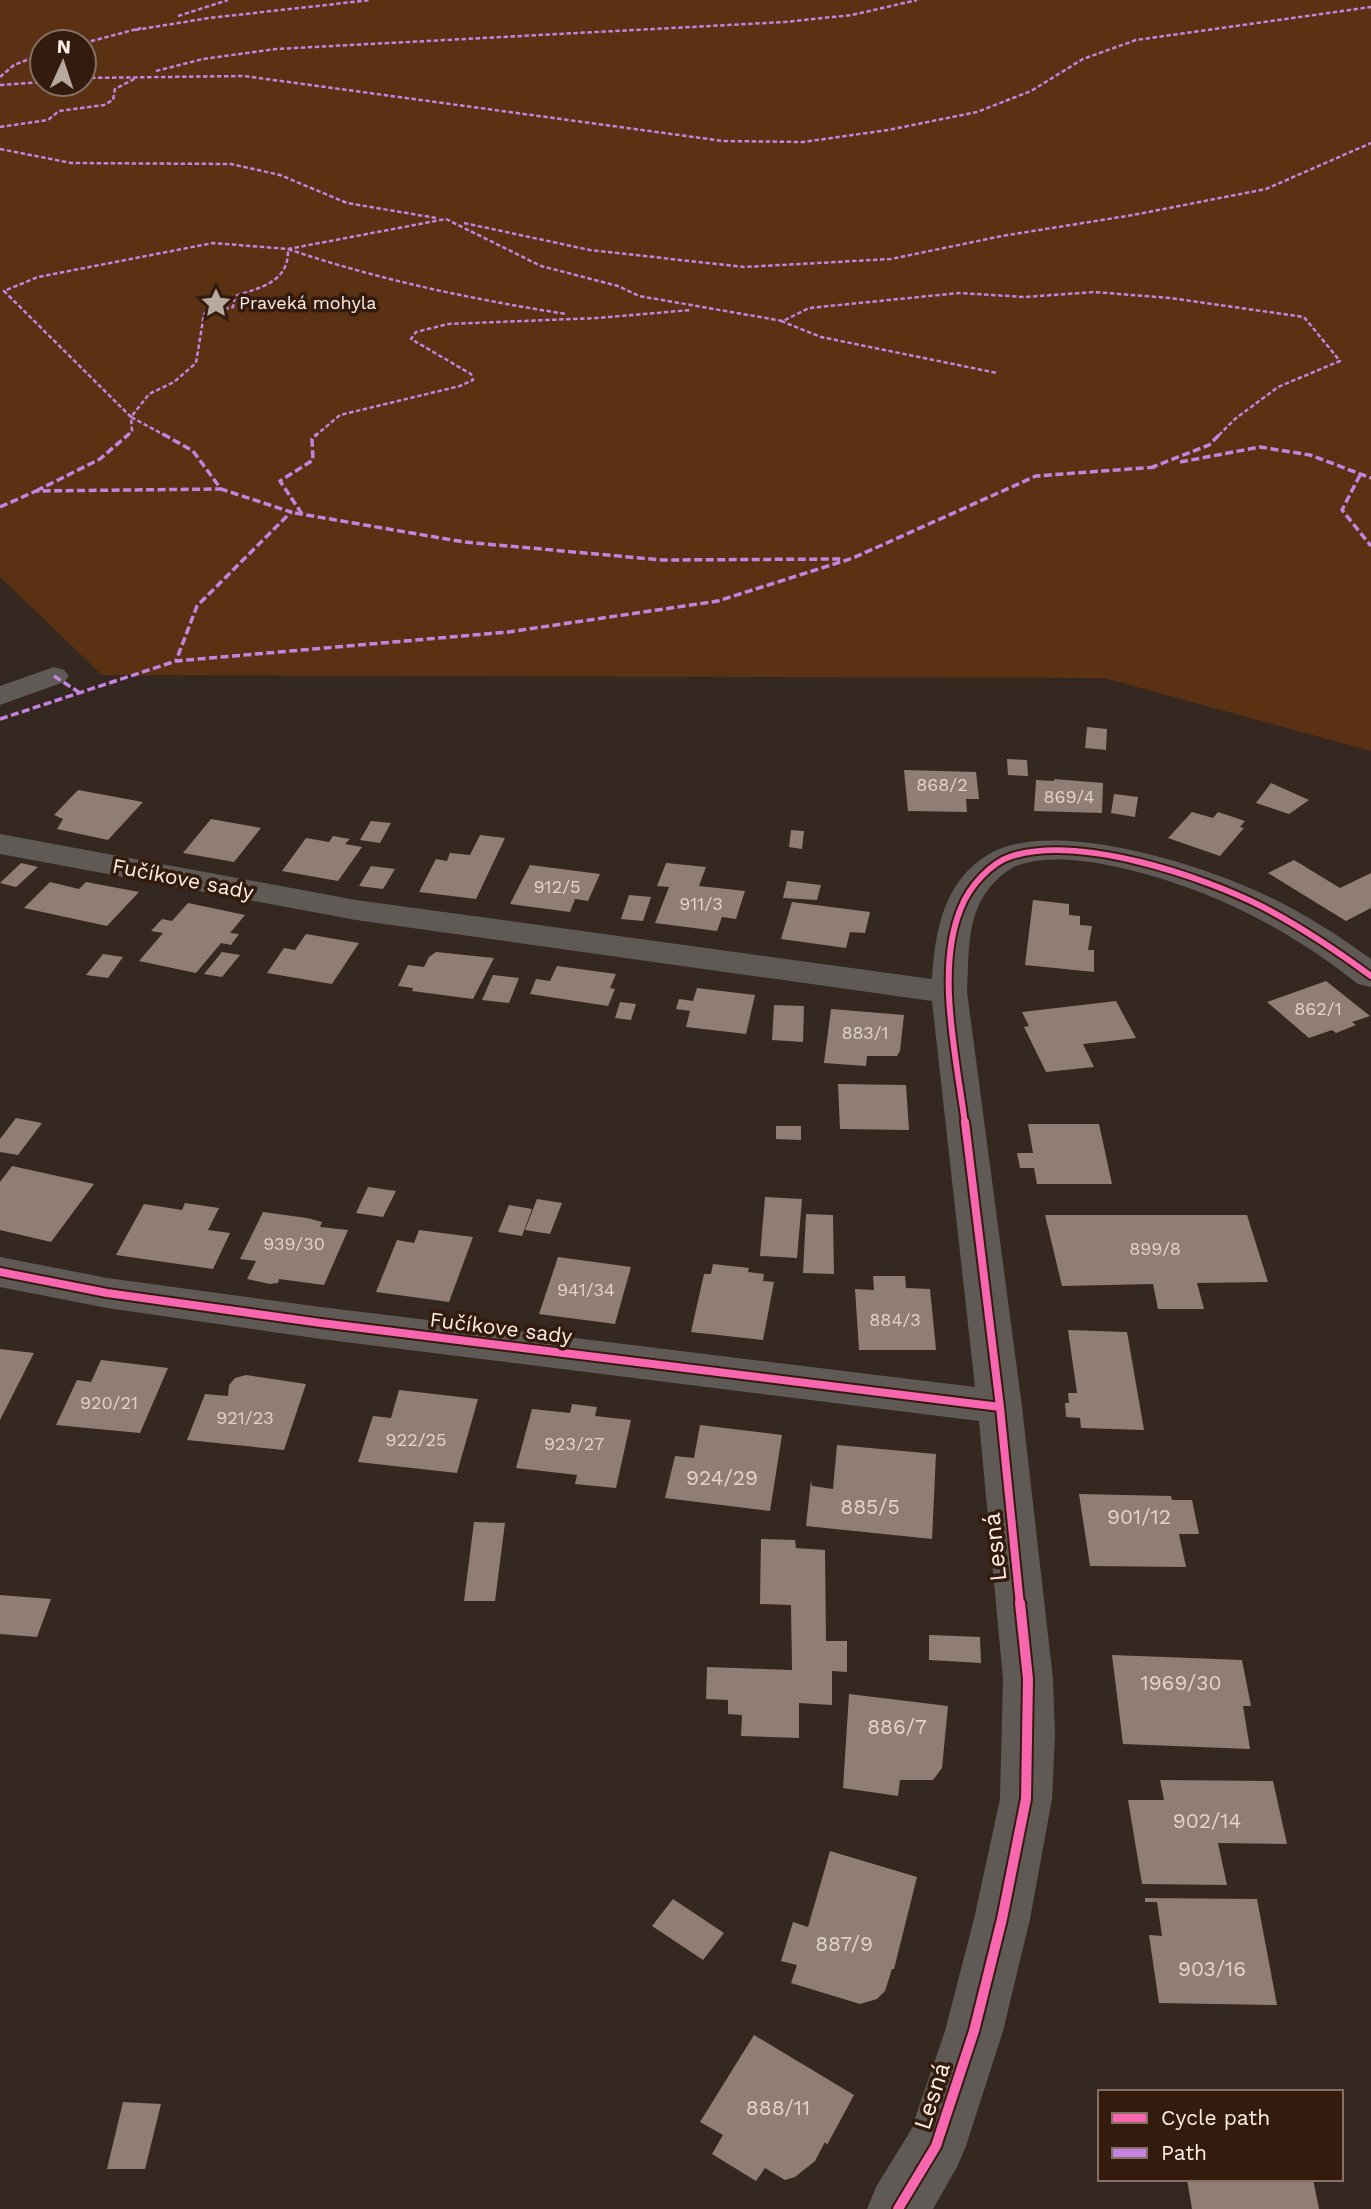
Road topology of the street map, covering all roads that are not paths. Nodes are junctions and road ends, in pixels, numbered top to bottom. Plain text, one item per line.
1 (54, 676) dead end
2 (0, 696) edge
3 (0, 844) edge
4 (1371, 975) edge
5 (949, 992) junction
6 (0, 1272) edge
7 (1000, 1407) junction
8 (898, 2209) edge

1 - 2 street
3 - 5 street, Fučíkove sady
4 - 5 street, Lesná
5 - 7 street, Lesná
6 - 7 street, Fučíkove sady
7 - 8 street, Lesná

